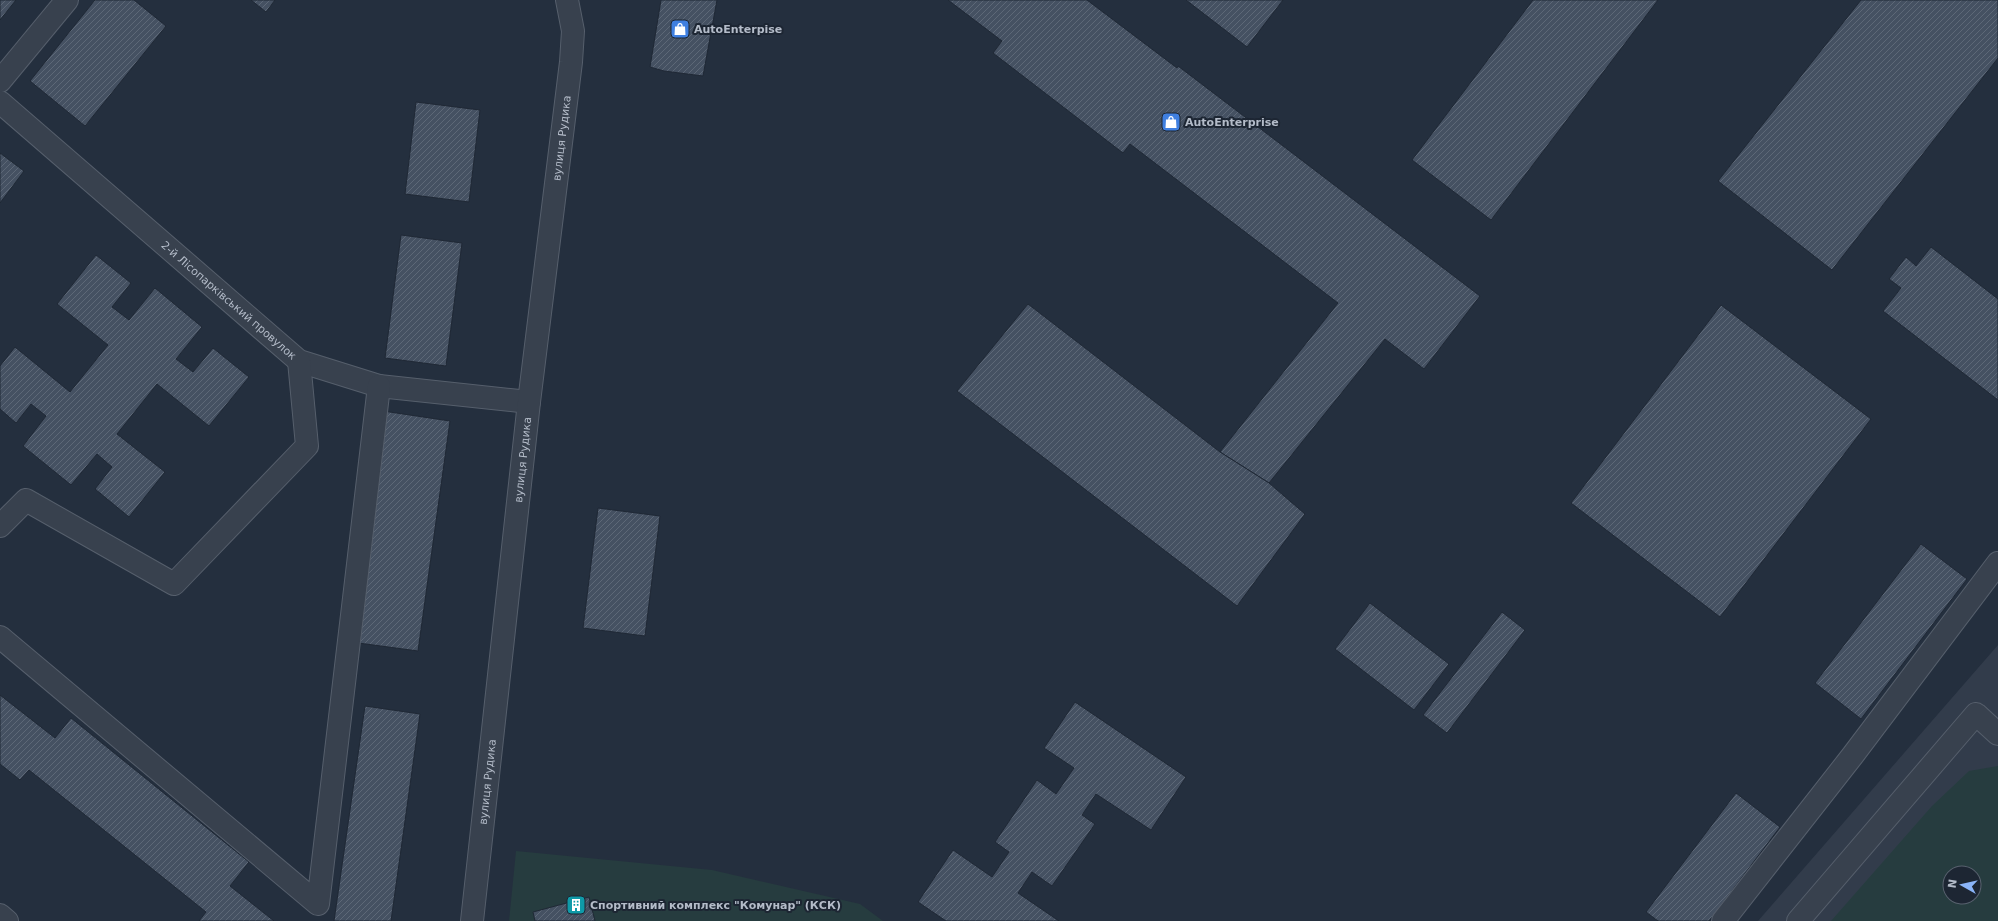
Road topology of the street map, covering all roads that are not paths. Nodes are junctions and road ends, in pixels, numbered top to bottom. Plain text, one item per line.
1 (68, 0) edge
2 (567, 0) edge
3 (0, 81) edge
4 (0, 102) edge
5 (299, 361) junction
6 (379, 386) junction
7 (528, 402) junction
8 (0, 526) edge
9 (1998, 563) edge
10 (0, 637) edge
11 (1998, 734) edge
12 (0, 915) edge
13 (7, 921) edge
14 (472, 921) edge
15 (1723, 921) edge
16 (1798, 921) edge

1 - 3 street
2 - 7 street, вулиця Рудика
4 - 5 street, 2-й Лісопарківський провулок
5 - 6 street, 2-й Лісопарківський провулок
5 - 8 street
6 - 7 street, 2-й Лісопарківський провулок
6 - 10 street
7 - 14 street, вулиця Рудика
9 - 15 street
11 - 16 street
12 - 13 street

